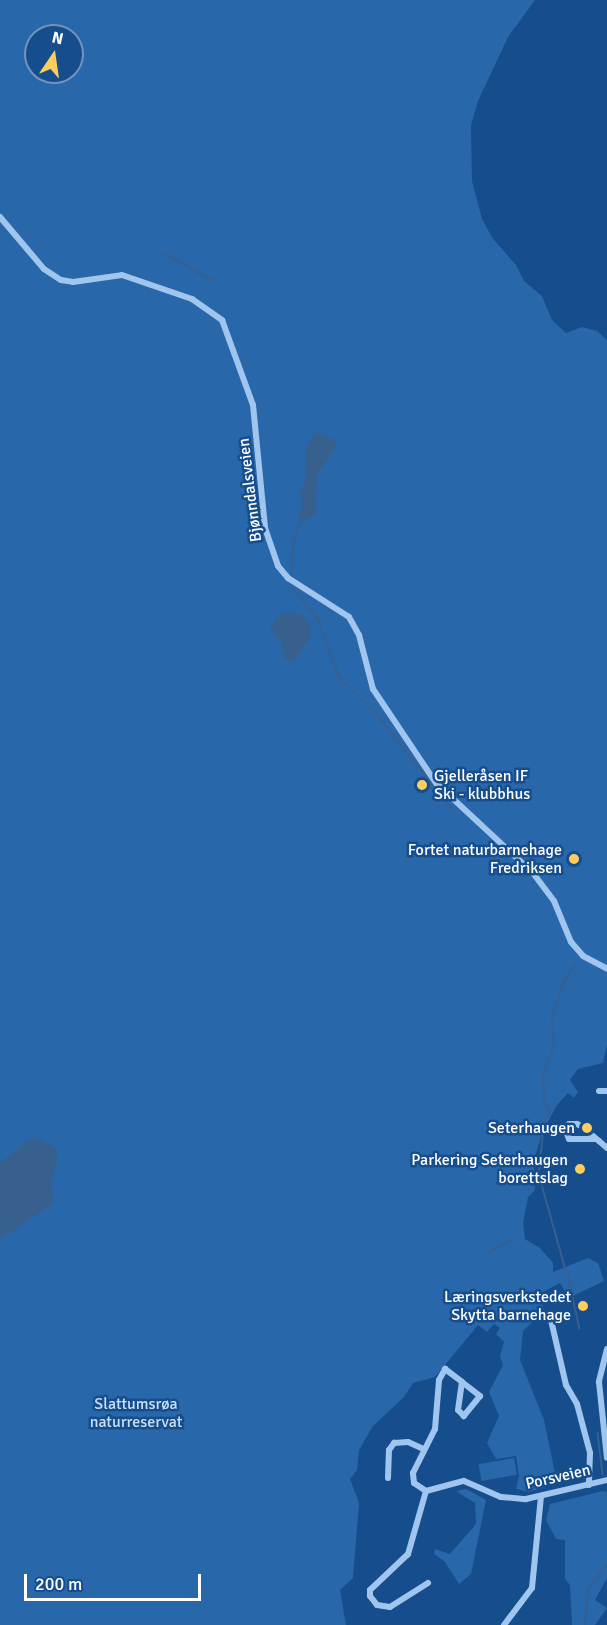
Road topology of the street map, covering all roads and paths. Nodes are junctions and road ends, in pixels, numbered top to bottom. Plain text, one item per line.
1 (0, 217) edge
2 (607, 969) edge
3 (607, 1090) edge
4 (599, 1091) dead end
5 (596, 1139) junction
6 (607, 1148) edge
7 (551, 1320) dead end
8 (607, 1349) edge
9 (462, 1382) junction
10 (605, 1434) edge
11 (424, 1449) junction
12 (607, 1458) edge
13 (388, 1478) dead end
14 (607, 1480) edge
15 (589, 1485) junction
16 (426, 1491) junction
17 (541, 1497) junction
18 (428, 1583) dead end
19 (504, 1625) edge

1 - 2 street, Bjønndalsveien
3 - 4 street
5 - 5 street
5 - 6 street
7 - 15 street
8 - 10 street
9 - 9 street
9 - 11 street
10 - 12 street
11 - 13 street
11 - 16 street
14 - 15 street, Porsveien
15 - 17 street, Porsveien
16 - 17 street, Porsveien
16 - 18 street
17 - 19 street

